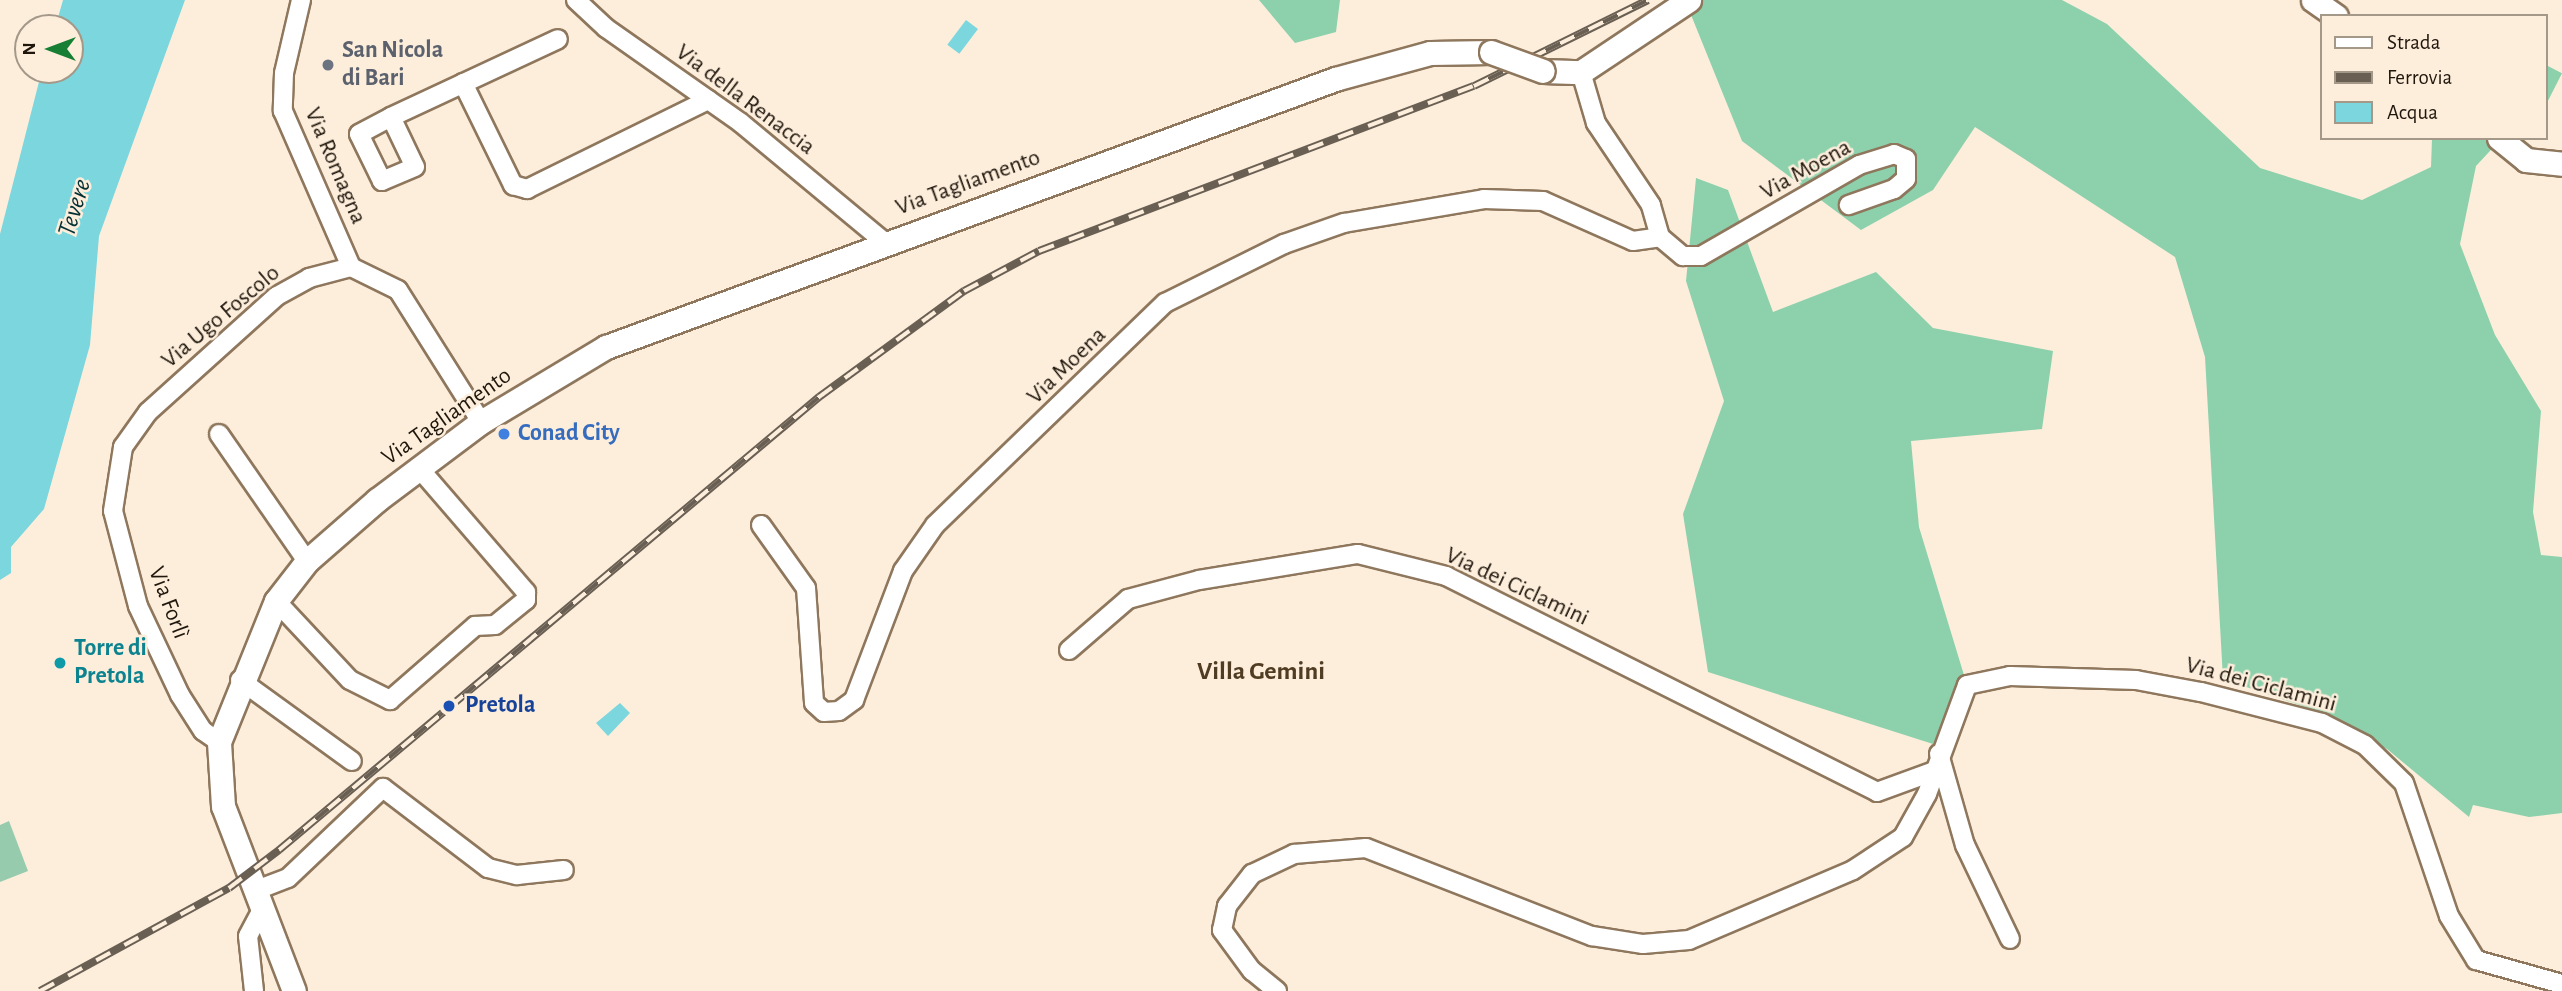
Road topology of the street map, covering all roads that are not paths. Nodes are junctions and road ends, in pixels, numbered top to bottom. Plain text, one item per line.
1 (301, 0) edge
2 (576, 0) edge
3 (1689, 0) edge
4 (2313, 0) edge
5 (2333, 14) edge
6 (558, 39) dead end
7 (1581, 72) junction
8 (463, 83) junction
9 (708, 100) junction
10 (391, 117) dead end
11 (2501, 140) edge
12 (2562, 164) edge
13 (1849, 205) dead end
14 (1660, 237) junction
15 (883, 241) junction
16 (351, 267) junction
17 (481, 422) junction
18 (219, 434) dead end
19 (118, 464) joint
20 (419, 468) junction
21 (761, 525) dead end
22 (307, 561) junction
23 (276, 601) junction
24 (1069, 650) dead end
25 (240, 680) junction
26 (219, 742) junction
27 (1939, 754) junction
28 (352, 761) dead end
29 (1932, 772) junction
30 (564, 870) dead end
31 (258, 901) junction
32 (2010, 939) dead end
33 (2562, 984) edge
34 (254, 991) edge
35 (294, 991) edge
36 (1277, 991) edge

1 - 16 street, Via Romagna
2 - 9 street, Via della Renaccia
3 - 7 street
4 - 5 street
6 - 8 street
7 - 14 street
7 - 15 street, Via Tagliamento, bridge
8 - 9 street
8 - 10 street
9 - 15 street, Via della Renaccia
11 - 12 street
13 - 14 street, Via Moena
14 - 21 street, Via Moena
15 - 17 street, Via Tagliamento
16 - 17 street
16 - 19 street, Via Ugo Foscolo
17 - 20 street, Via Tagliamento
18 - 22 street
19 - 26 street, Via Forlì
20 - 22 street, Via Tagliamento
20 - 23 street
22 - 23 street, Via Tagliamento
23 - 25 street, Via Tagliamento
24 - 29 street, Via dei Ciclamini
25 - 26 street, Via Tagliamento
25 - 28 street
26 - 31 street, Via Tagliamento
27 - 29 street, Via dei Ciclamini
27 - 32 street
27 - 33 street, Via dei Ciclamini
29 - 36 street, Via dei Ciclamini
30 - 31 street
31 - 34 street
31 - 35 street, Via Tagliamento

